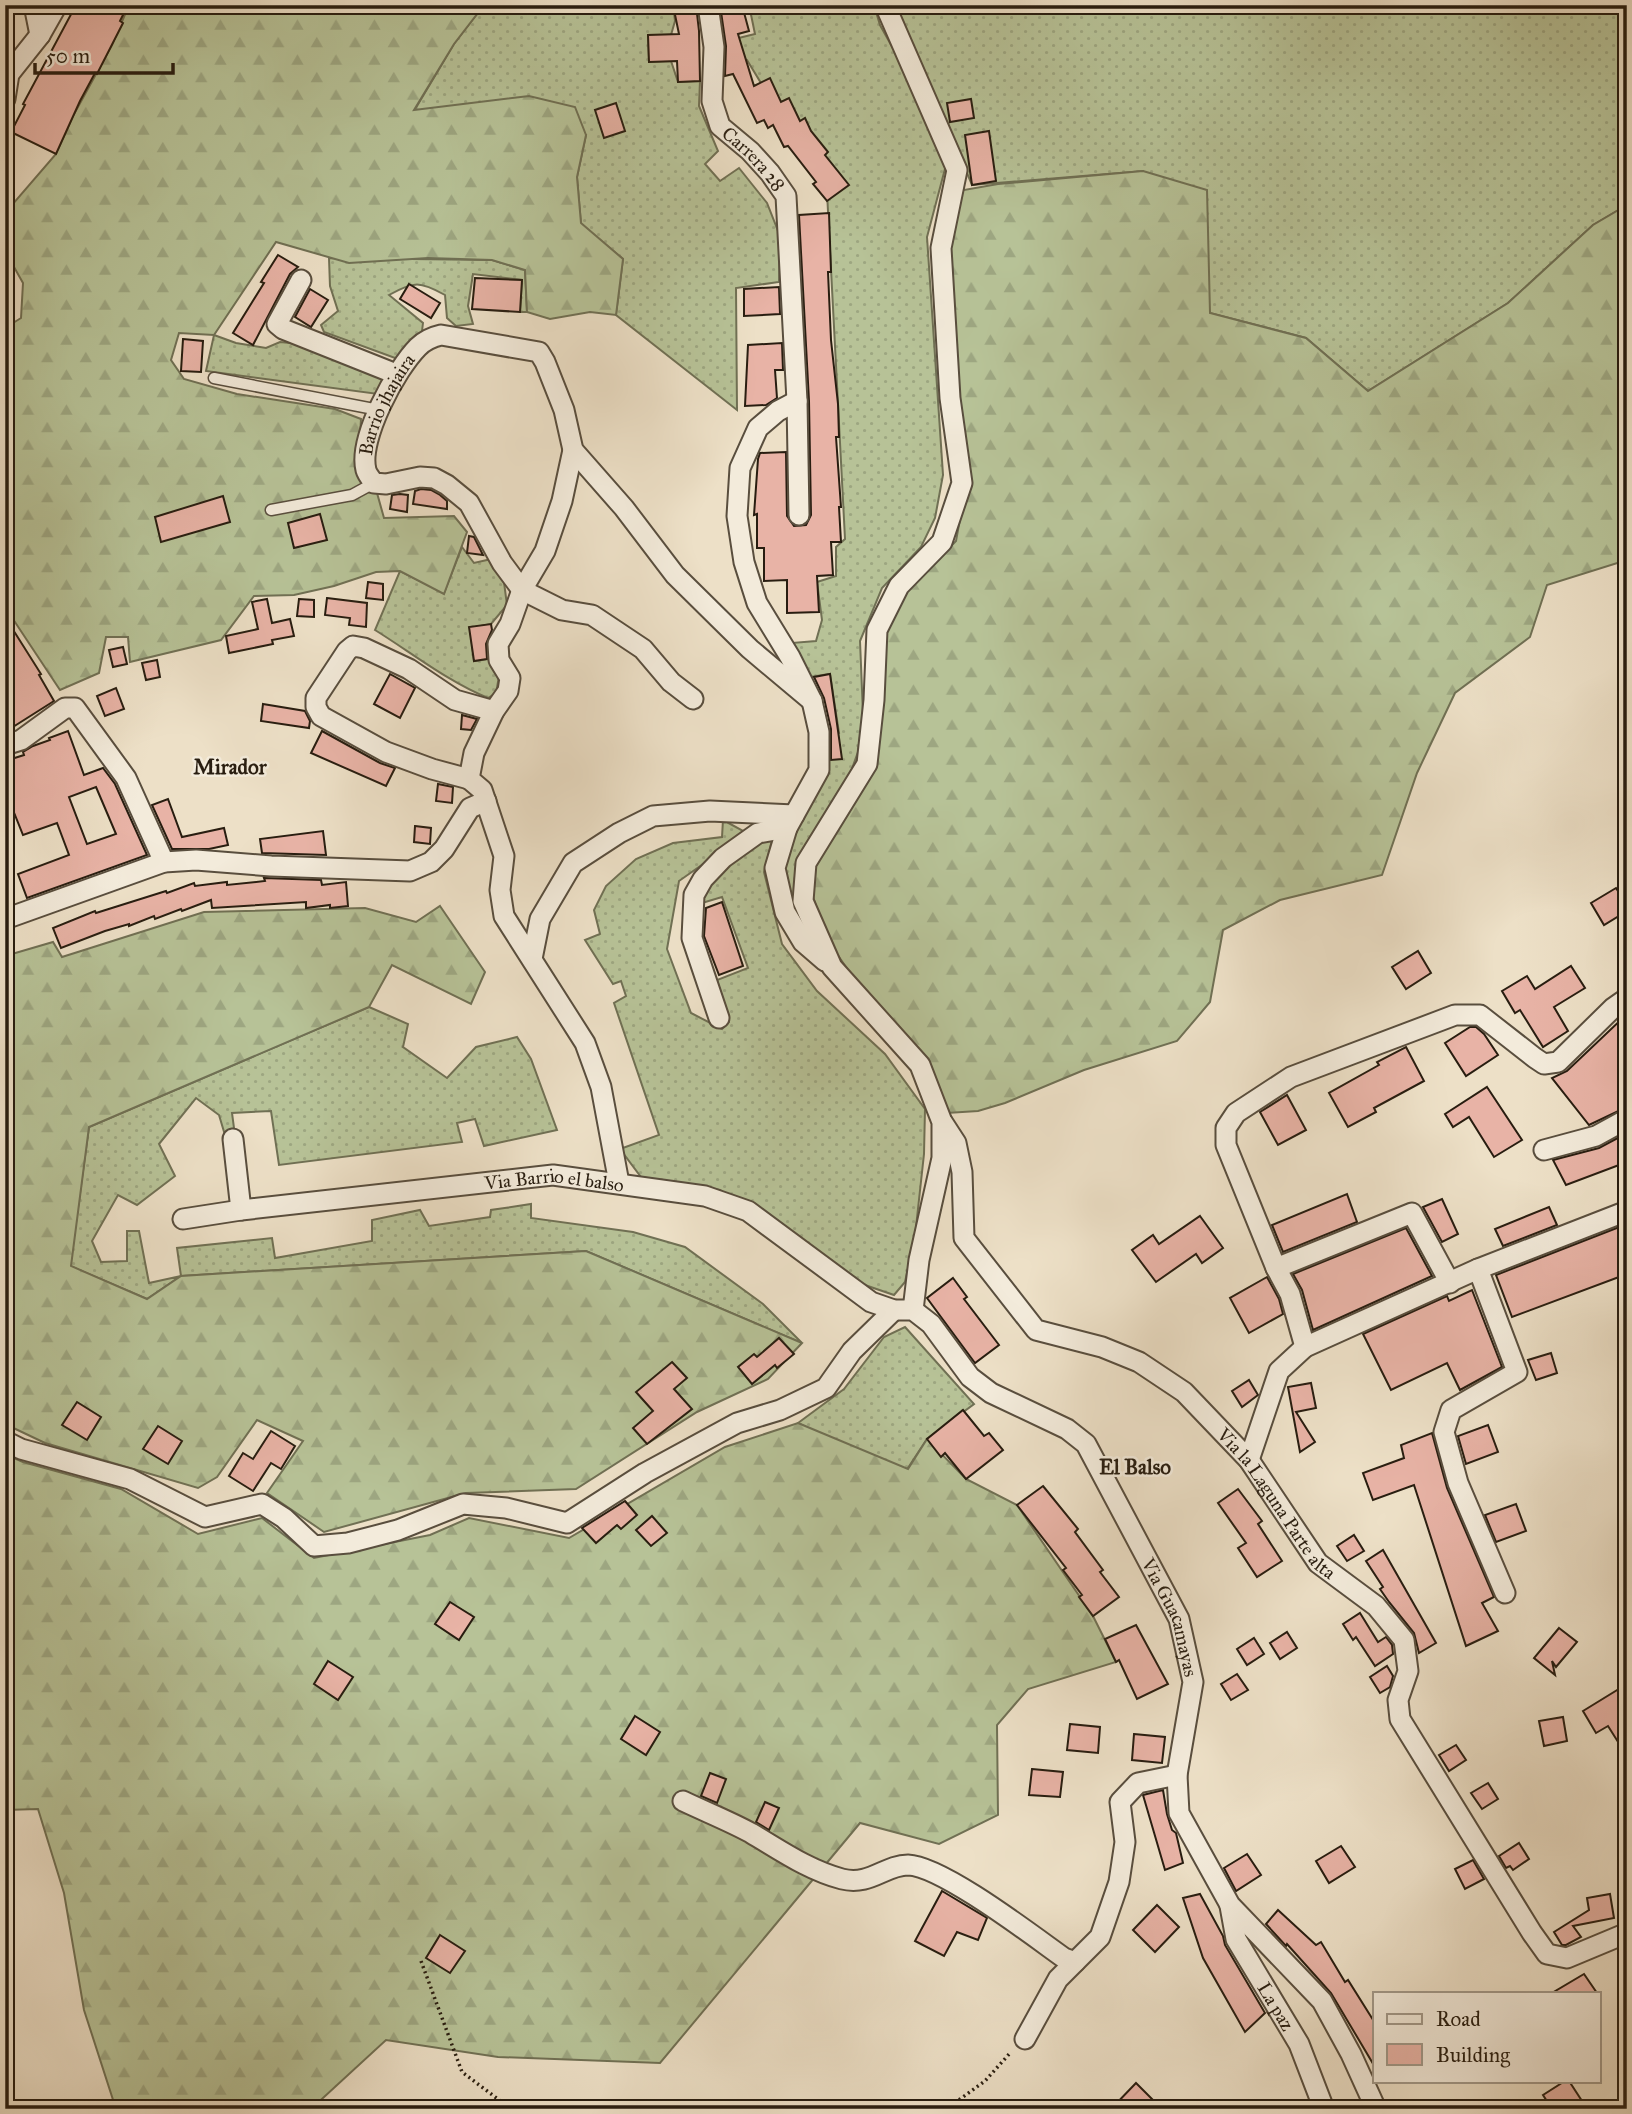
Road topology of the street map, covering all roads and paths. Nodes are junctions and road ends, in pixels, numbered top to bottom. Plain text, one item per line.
1 (34, 5) edge
2 (57, 5) edge
3 (708, 5) edge
4 (886, 5) edge
5 (40, 35) junction
6 (5, 99) edge
7 (301, 280) dead end
8 (396, 374) junction
9 (214, 378) dead end
10 (796, 401) junction
11 (379, 410) junction
12 (573, 450) junction
13 (374, 483) junction
14 (271, 510) dead end
15 (799, 515) dead end
16 (522, 590) junction
17 (693, 699) dead end
18 (812, 701) junction
19 (494, 711) junction
20 (5, 745) edge
21 (469, 779) junction
22 (486, 802) junction
23 (791, 821) junction
24 (164, 862) junction
25 (5, 919) edge
26 (532, 959) junction
27 (832, 967) junction
28 (1627, 1002) edge
29 (719, 1018) dead end
30 (1627, 1119) edge
31 (943, 1122) junction
32 (233, 1139) dead end
33 (1544, 1150) dead end
34 (619, 1184) junction
35 (241, 1210) junction
36 (1627, 1210) edge
37 (183, 1219) dead end
38 (1276, 1268) junction
39 (1478, 1269) junction
40 (1450, 1283) junction
41 (904, 1310) junction
42 (1305, 1347) junction
43 (5, 1441) edge
44 (1249, 1460) junction
45 (1505, 1593) dead end
46 (1177, 1775) junction
47 (683, 1801) dead end
48 (1230, 1905) junction
49 (1627, 1933) edge
50 (421, 1961) dead end
51 (1075, 1962) junction
52 (1025, 2039) joint
53 (511, 2109) edge
54 (922, 2109) edge
55 (1324, 2109) edge
56 (1376, 2109) edge

1 - 5 street
2 - 5 street
3 - 10 street, Carrera 28
4 - 27 street
5 - 6 street
7 - 8 street
8 - 11 street, Barrio jhajaira
8 - 12 street, Barrio jhajaira
9 - 11 lane
10 - 15 street, Carrera 28
10 - 18 street
11 - 13 street, Barrio jhajaira
12 - 16 street
12 - 18 street
13 - 14 lane
13 - 16 street, Barrio jhajaira
16 - 17 street
16 - 19 street
18 - 23 street
19 - 21 street
19 - 21 street
20 - 24 street
21 - 22 street
22 - 24 street
22 - 26 street
23 - 26 street
23 - 27 street
23 - 29 street
24 - 25 street
26 - 34 street
27 - 31 street, Via la Laguna Parte alta
28 - 38 street
30 - 33 street
31 - 41 street
31 - 44 street, Via la Laguna Parte alta
32 - 35 street
34 - 35 street, Via Barrio el balso
34 - 41 street, Via Barrio el balso
35 - 37 street, Via Barrio el balso
36 - 39 street
38 - 40 street
38 - 42 street
39 - 40 street
39 - 45 street
40 - 42 street
41 - 43 street
41 - 46 street, Via Guacamayas
42 - 44 street
44 - 49 street, Via la Laguna Parte alta
46 - 48 street, Via Guacamayas
46 - 51 street
47 - 51 street
48 - 55 street, La paz
48 - 56 street, Via Guacamayas
50 - 53 path
51 - 52 street
52 - 54 path

